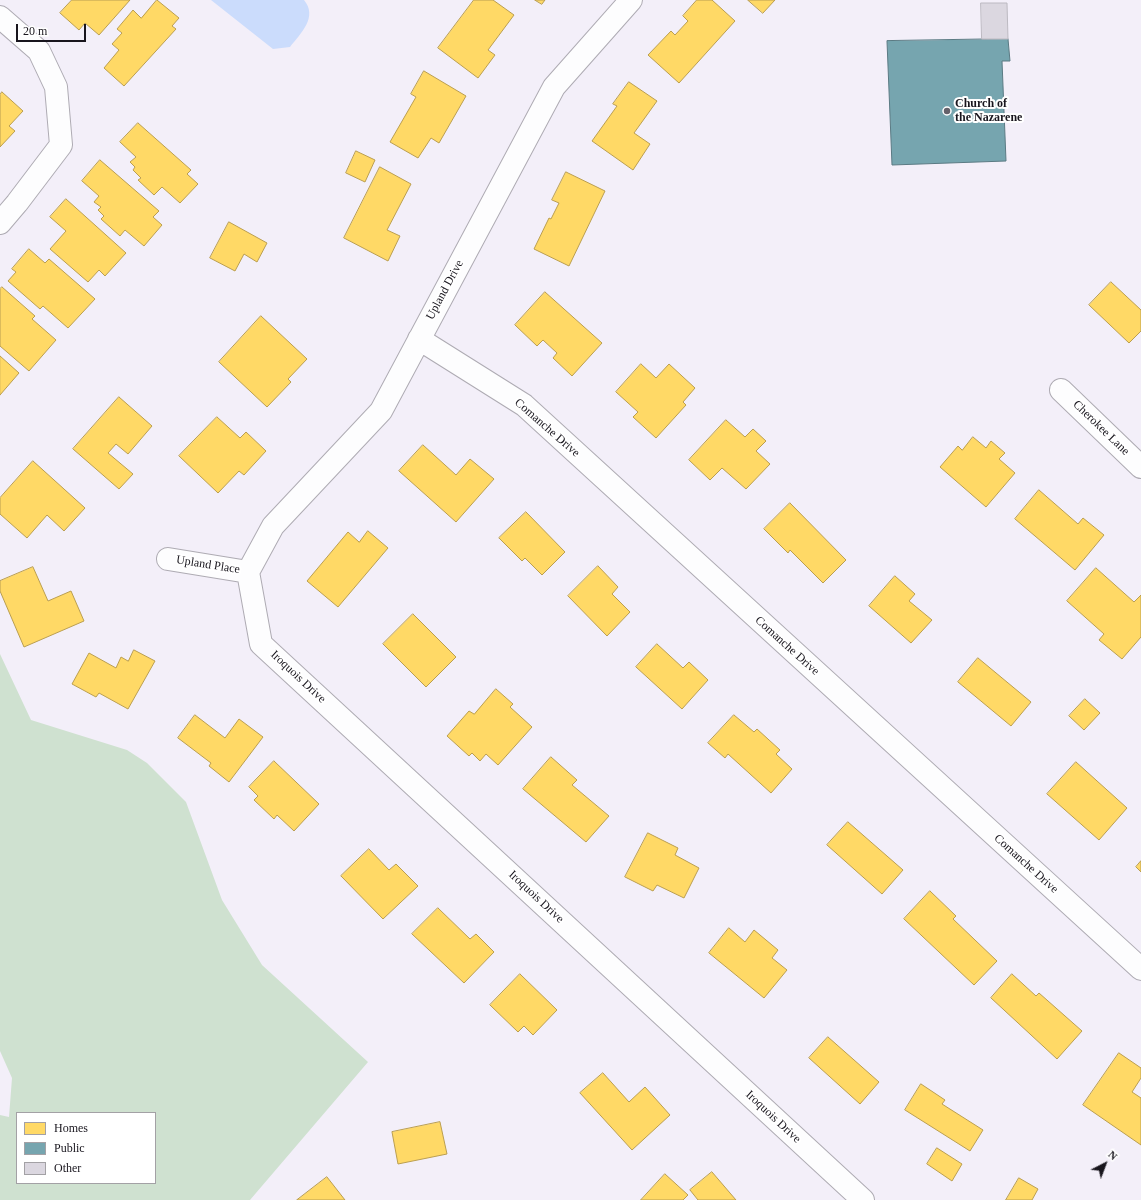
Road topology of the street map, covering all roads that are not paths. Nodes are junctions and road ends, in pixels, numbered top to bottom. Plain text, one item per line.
1 (631, 0) edge
2 (0, 17) edge
3 (0, 223) edge
4 (419, 339) junction
5 (1061, 390) dead end
6 (1141, 467) edge
7 (168, 559) dead end
8 (248, 572) junction
9 (1141, 970) edge
10 (863, 1200) edge

1 - 4 street, Upland Drive
2 - 3 street
4 - 8 street, Upland Drive
4 - 9 street, Comanche Drive
5 - 6 street, Cherokee Lane
7 - 8 street, Upland Place
8 - 10 street, Iroquois Drive

